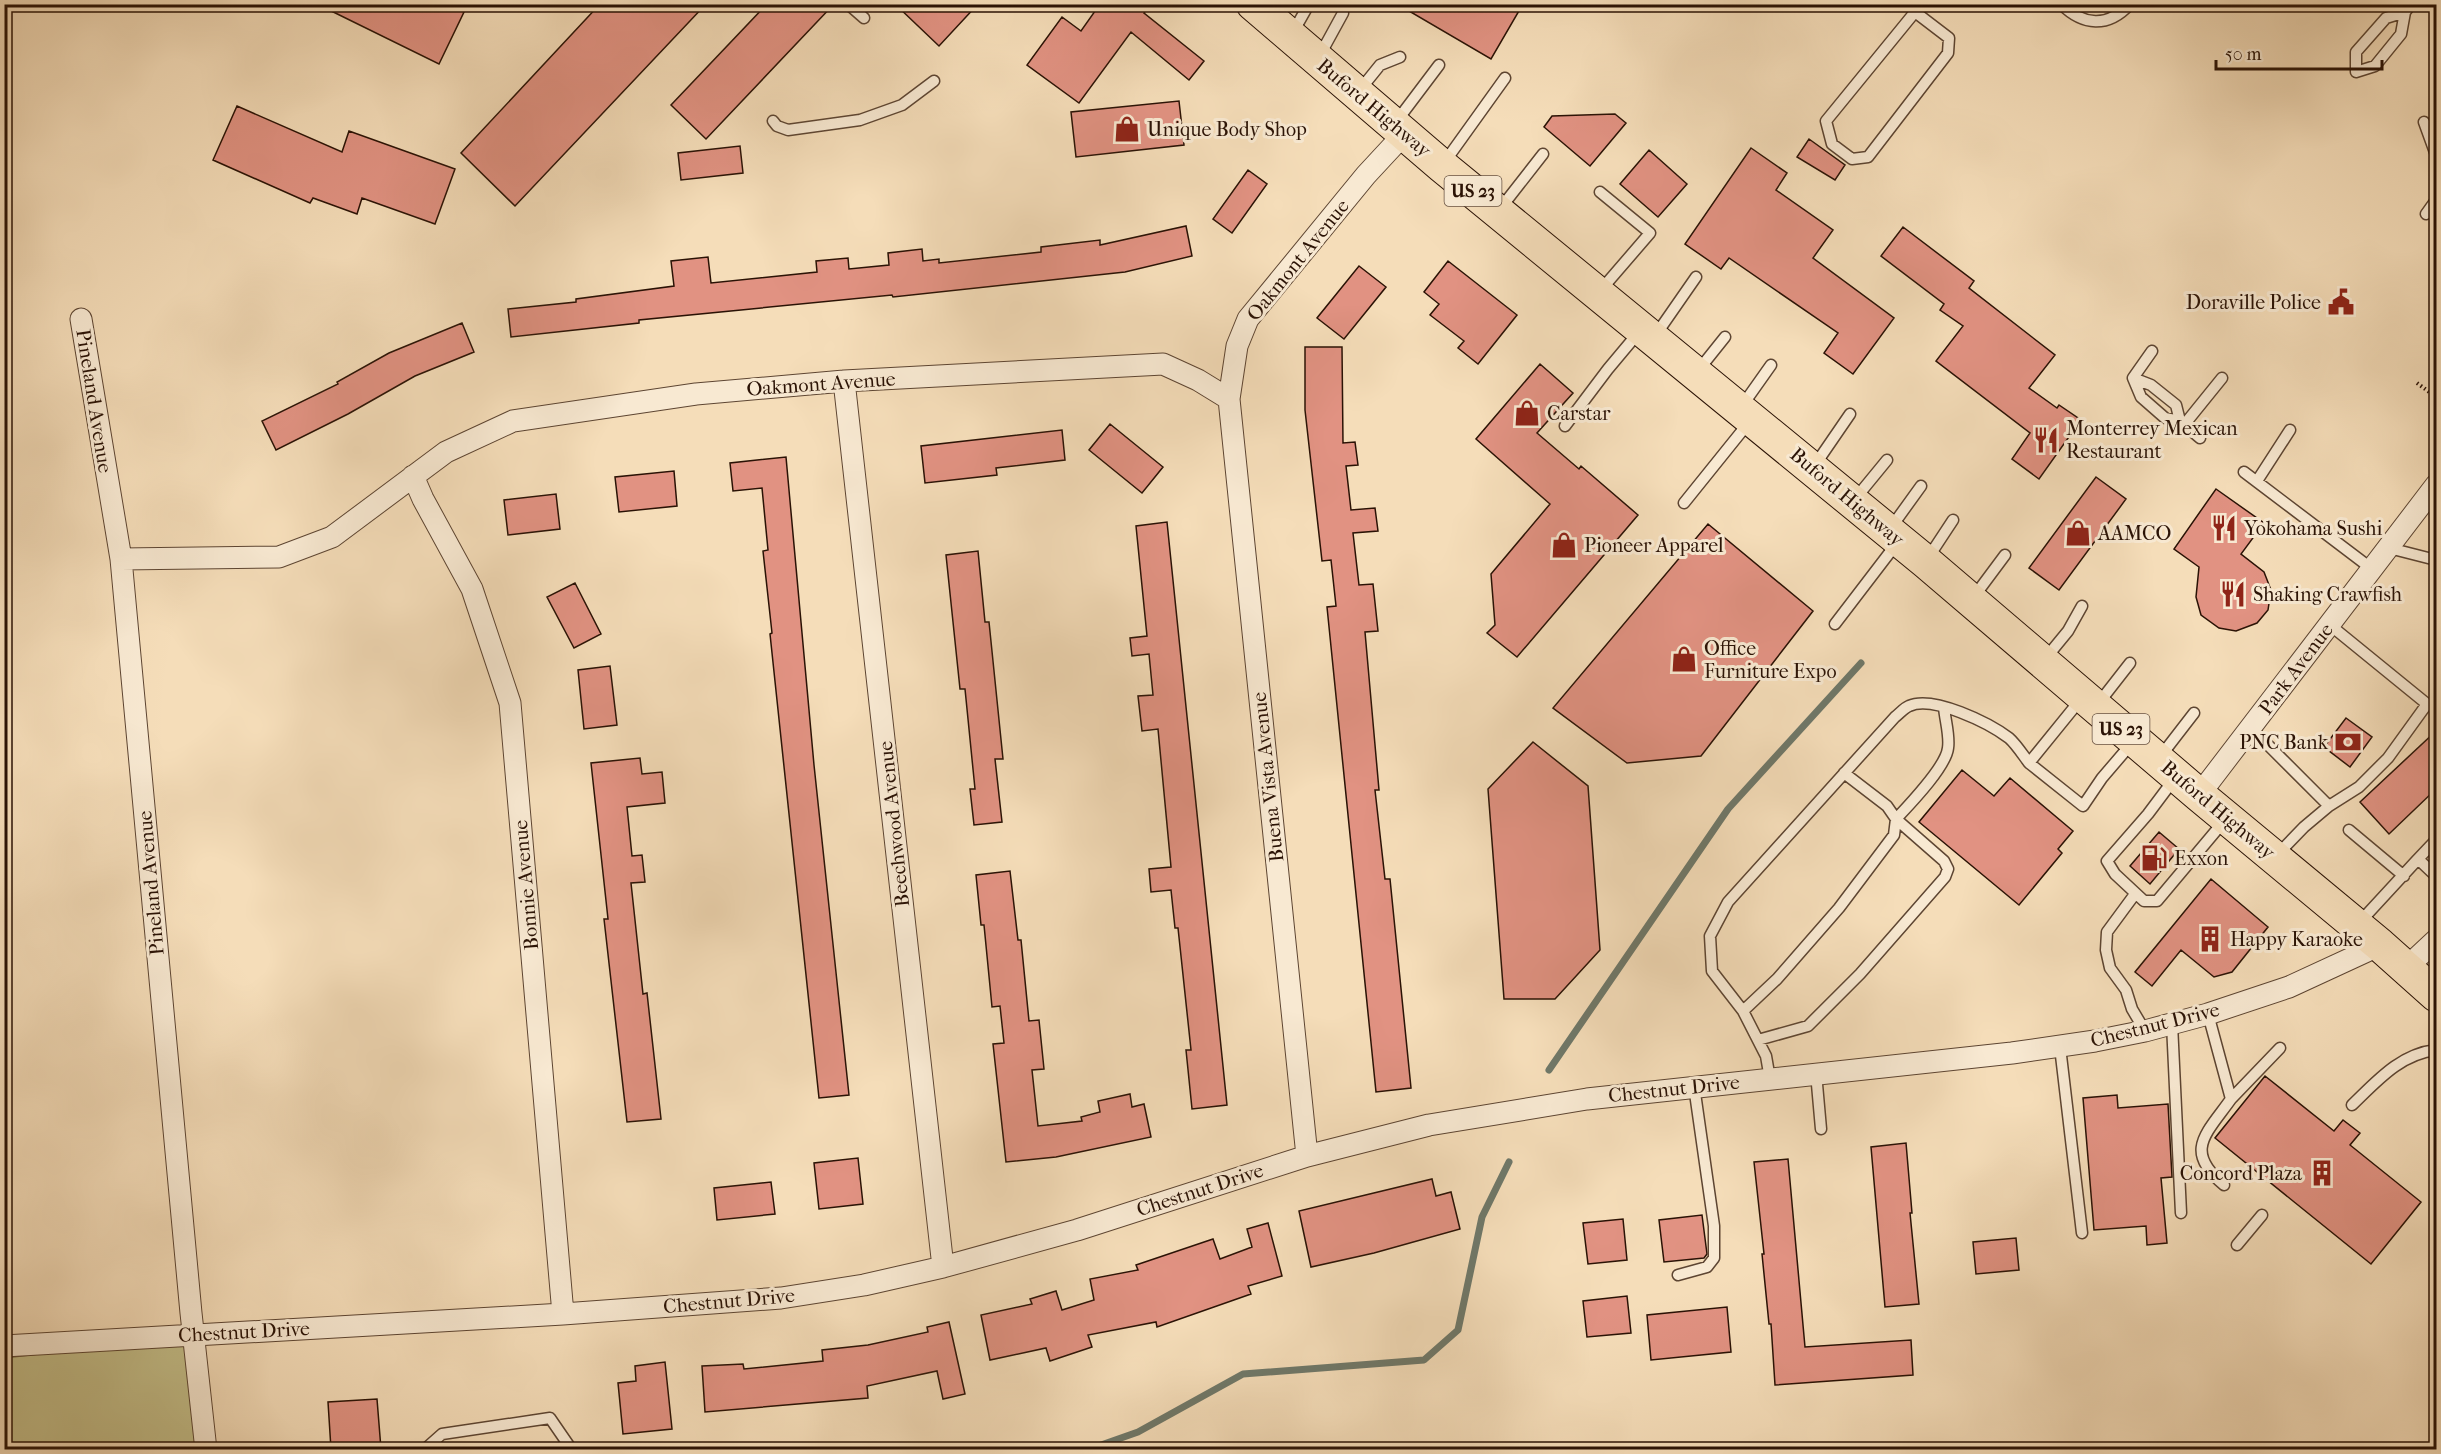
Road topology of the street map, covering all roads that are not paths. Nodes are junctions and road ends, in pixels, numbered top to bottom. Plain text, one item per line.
1 (848, 4) edge
2 (1253, 4) edge
3 (1309, 4) edge
4 (2061, 4) edge
5 (2130, 4) edge
6 (1919, 8) edge
7 (2408, 8) edge
8 (1343, 13) dead end
9 (864, 18) dead end
10 (1291, 37) junction
11 (1400, 57) dead end
12 (1317, 60) junction
13 (1439, 65) dead end
14 (1504, 78) dead end
15 (934, 81) dead end
16 (1357, 94) junction
17 (773, 121) dead end
18 (2424, 122) dead end
19 (1399, 129) junction
20 (1543, 154) dead end
21 (2436, 155) edge
22 (1442, 166) junction
23 (1600, 192) dead end
24 (2436, 200) edge
25 (1498, 212) junction
26 (2426, 214) dead end
27 (1696, 277) dead end
28 (1598, 294) junction
29 (81, 319) dead end
30 (1647, 334) junction
31 (1725, 337) dead end
32 (2152, 351) dead end
33 (1771, 365) dead end
34 (1696, 374) junction
35 (2133, 378) junction
36 (2222, 378) dead end
37 (844, 381) junction
38 (1228, 399) junction
39 (1746, 414) junction
40 (1850, 414) dead end
41 (2182, 423) junction
42 (1565, 426) dead end
43 (2290, 430) dead end
44 (2200, 438) dead end
45 (1887, 460) dead end
46 (1813, 468) junction
47 (2244, 472) dead end
48 (414, 476) junction
49 (2257, 481) junction
50 (2436, 485) edge
51 (1921, 486) dead end
52 (1684, 503) dead end
53 (1853, 503) junction
54 (1953, 520) dead end
55 (1894, 536) junction
56 (2389, 548) junction
57 (2006, 555) dead end
58 (121, 559) junction
59 (2436, 560) edge
60 (1926, 562) junction
61 (2372, 569) junction
62 (1971, 601) junction
63 (2082, 606) dead end
64 (1835, 624) dead end
65 (2330, 625) junction
66 (2043, 662) junction
67 (2130, 663) dead end
68 (2090, 702) junction
69 (1944, 707) junction
70 (2194, 713) dead end
71 (2251, 728) junction
72 (2029, 763) junction
73 (2167, 768) junction
74 (1844, 773) junction
75 (2329, 806) junction
76 (2227, 818) junction
77 (1896, 819) junction
78 (2349, 830) dead end
79 (2436, 840) edge
80 (2275, 858) junction
81 (2418, 859) junction
82 (2404, 876) junction
83 (2436, 876) edge
84 (2135, 894) junction
85 (2368, 935) junction
86 (2436, 940) edge
87 (2406, 968) junction
88 (2436, 995) edge
89 (1743, 1011) junction
90 (2208, 1014) junction
91 (2172, 1024) junction
92 (2145, 1031) junction
93 (1758, 1040) junction
94 (2060, 1047) junction
95 (2280, 1048) dead end
96 (2436, 1050) edge
97 (1816, 1073) junction
98 (1770, 1078) junction
99 (1694, 1086) junction
100 (2231, 1099) junction
101 (2352, 1106) dead end
102 (1821, 1129) dead end
103 (1307, 1156) junction
104 (2224, 1185) dead end
105 (2181, 1213) dead end
106 (2262, 1215) dead end
107 (2082, 1233) dead end
108 (2237, 1245) dead end
109 (943, 1267) junction
110 (1678, 1275) dead end
111 (563, 1314) junction
112 (193, 1335) junction
113 (4, 1346) edge
114 (206, 1449) edge
115 (424, 1449) edge
116 (572, 1449) edge

1 - 9 lane
2 - 10 main road, Buford Highway / US 23
3 - 10 lane
4 - 5 lane
6 - 6 lane
7 - 7 lane
8 - 12 lane
10 - 12 main road, Buford Highway / US 23
11 - 16 lane
12 - 16 main road, Buford Highway / US 23
13 - 19 lane
14 - 22 lane
15 - 17 lane
16 - 19 main road, Buford Highway / US 23
18 - 21 lane
19 - 22 main road, Buford Highway / US 23
19 - 38 street, Oakmont Avenue
20 - 25 lane
22 - 25 main road, Buford Highway / US 23
23 - 28 lane
24 - 26 lane
25 - 28 main road, Buford Highway / US 23
27 - 30 lane
28 - 30 main road, Buford Highway / US 23
29 - 58 street, Pineland Avenue
30 - 34 main road, Buford Highway / US 23
30 - 42 lane
31 - 34 lane
32 - 35 lane
33 - 39 lane
34 - 39 main road, Buford Highway / US 23
35 - 41 lane
35 - 41 lane
36 - 41 lane
37 - 38 street, Oakmont Avenue
37 - 48 street, Oakmont Avenue
37 - 109 street, Beechwood Avenue
38 - 103 street, Buena Vista Avenue
39 - 46 main road, Buford Highway / US 23
39 - 52 lane
40 - 46 lane
41 - 44 lane
43 - 49 lane
45 - 53 lane
46 - 53 main road, Buford Highway / US 23
47 - 49 lane
48 - 58 street, Oakmont Avenue
48 - 111 street, Bonnie Avenue
49 - 61 lane
50 - 56 street, Park Avenue
51 - 55 lane
53 - 55 main road, Buford Highway / US 23
54 - 60 lane
55 - 60 main road, Buford Highway / US 23
55 - 64 lane
56 - 59 lane
56 - 61 street, Park Avenue
57 - 62 lane
58 - 112 street, Pineland Avenue
60 - 62 main road, Buford Highway / US 23
61 - 65 street, Park Avenue
62 - 66 main road, Buford Highway / US 23
63 - 66 lane
65 - 71 street, Park Avenue
65 - 75 lane
66 - 68 main road, Buford Highway / US 23
67 - 68 lane
68 - 72 lane
68 - 73 main road, Buford Highway / US 23
69 - 72 lane
69 - 74 lane
69 - 77 lane
70 - 73 lane
71 - 73 street, Park Avenue
71 - 75 lane
72 - 73 lane
73 - 76 main road, Buford Highway / US 23
73 - 84 lane
74 - 77 lane
74 - 89 lane
75 - 80 lane
76 - 80 main road, Buford Highway / US 23
76 - 84 lane
77 - 89 lane
77 - 93 lane
78 - 82 lane
79 - 81 lane
80 - 85 main road, Buford Highway / US 23
81 - 82 lane
81 - 83 lane
82 - 85 lane
84 - 92 lane
85 - 87 main road, Buford Highway / US 23
85 - 90 street, Chestnut Drive
86 - 87 street
87 - 88 main road, Buford Highway / US 23
89 - 93 lane
90 - 91 street, Chestnut Drive
90 - 100 lane
91 - 92 street, Chestnut Drive
91 - 105 lane
92 - 94 street, Chestnut Drive
93 - 98 lane
94 - 97 street, Chestnut Drive
94 - 107 lane
95 - 100 lane
96 - 101 lane
97 - 98 street, Chestnut Drive
97 - 102 lane
98 - 99 street, Chestnut Drive
99 - 103 street, Chestnut Drive
99 - 110 lane
100 - 104 lane
103 - 109 street, Chestnut Drive
106 - 108 lane
109 - 111 street, Chestnut Drive
111 - 112 street, Chestnut Drive
112 - 113 street, Chestnut Drive
112 - 114 street, Pineland Avenue
115 - 116 lane

